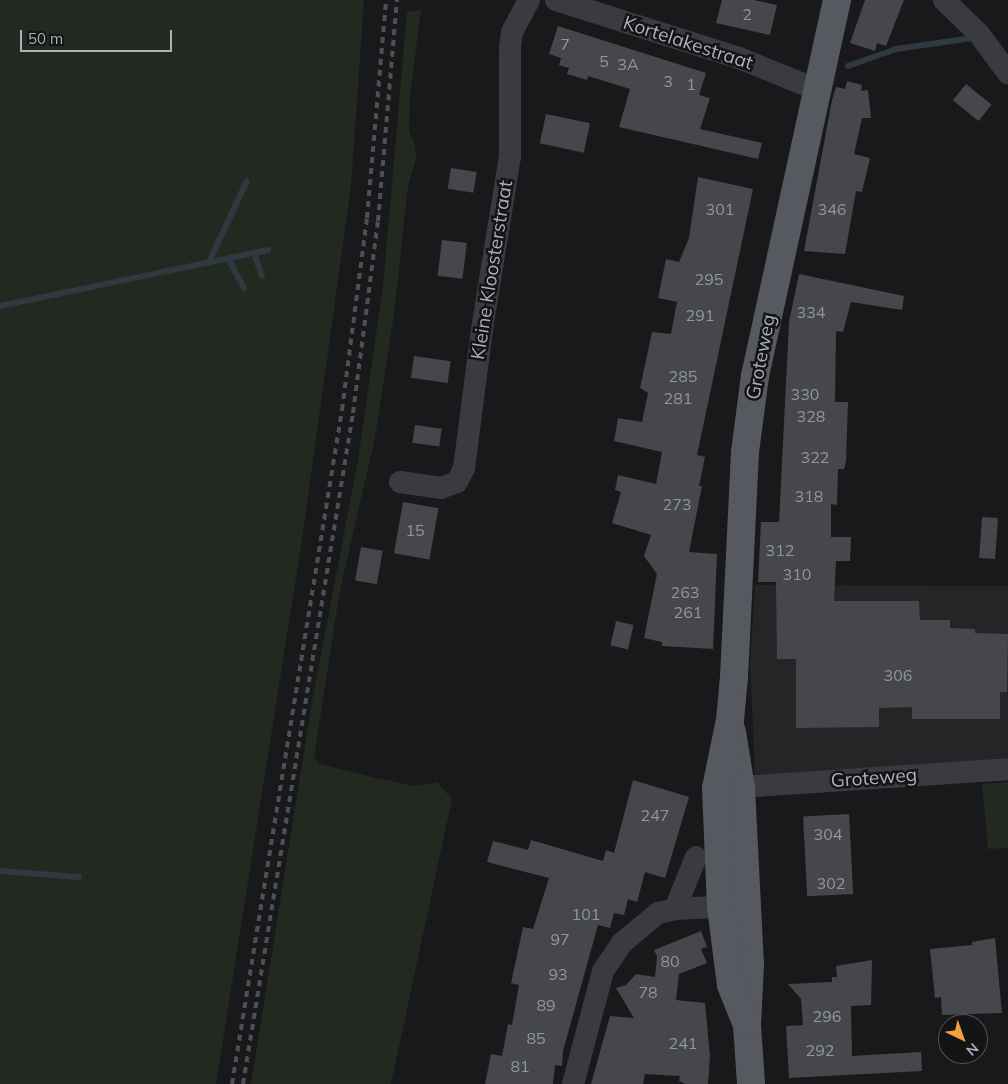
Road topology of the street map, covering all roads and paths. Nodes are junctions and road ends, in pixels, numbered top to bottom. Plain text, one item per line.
1 (529, 0) edge
2 (556, 0) edge
3 (837, 0) edge
4 (944, 0) edge
5 (1008, 73) edge
6 (818, 90) junction
7 (400, 482) dead end
8 (1008, 769) edge
9 (728, 788) junction
10 (696, 857) dead end
11 (733, 906) junction
12 (675, 909) junction
13 (573, 1084) edge
14 (751, 1084) edge

1 - 7 street, Kleine Kloosterstraat
2 - 6 street, Kortelakestraat
3 - 6 main road, Groteweg
4 - 5 street
6 - 9 main road, Groteweg
8 - 9 street, Groteweg
9 - 11 main road, Groteweg
10 - 12 street
11 - 12 street
11 - 14 main road, Groteweg
12 - 13 street

